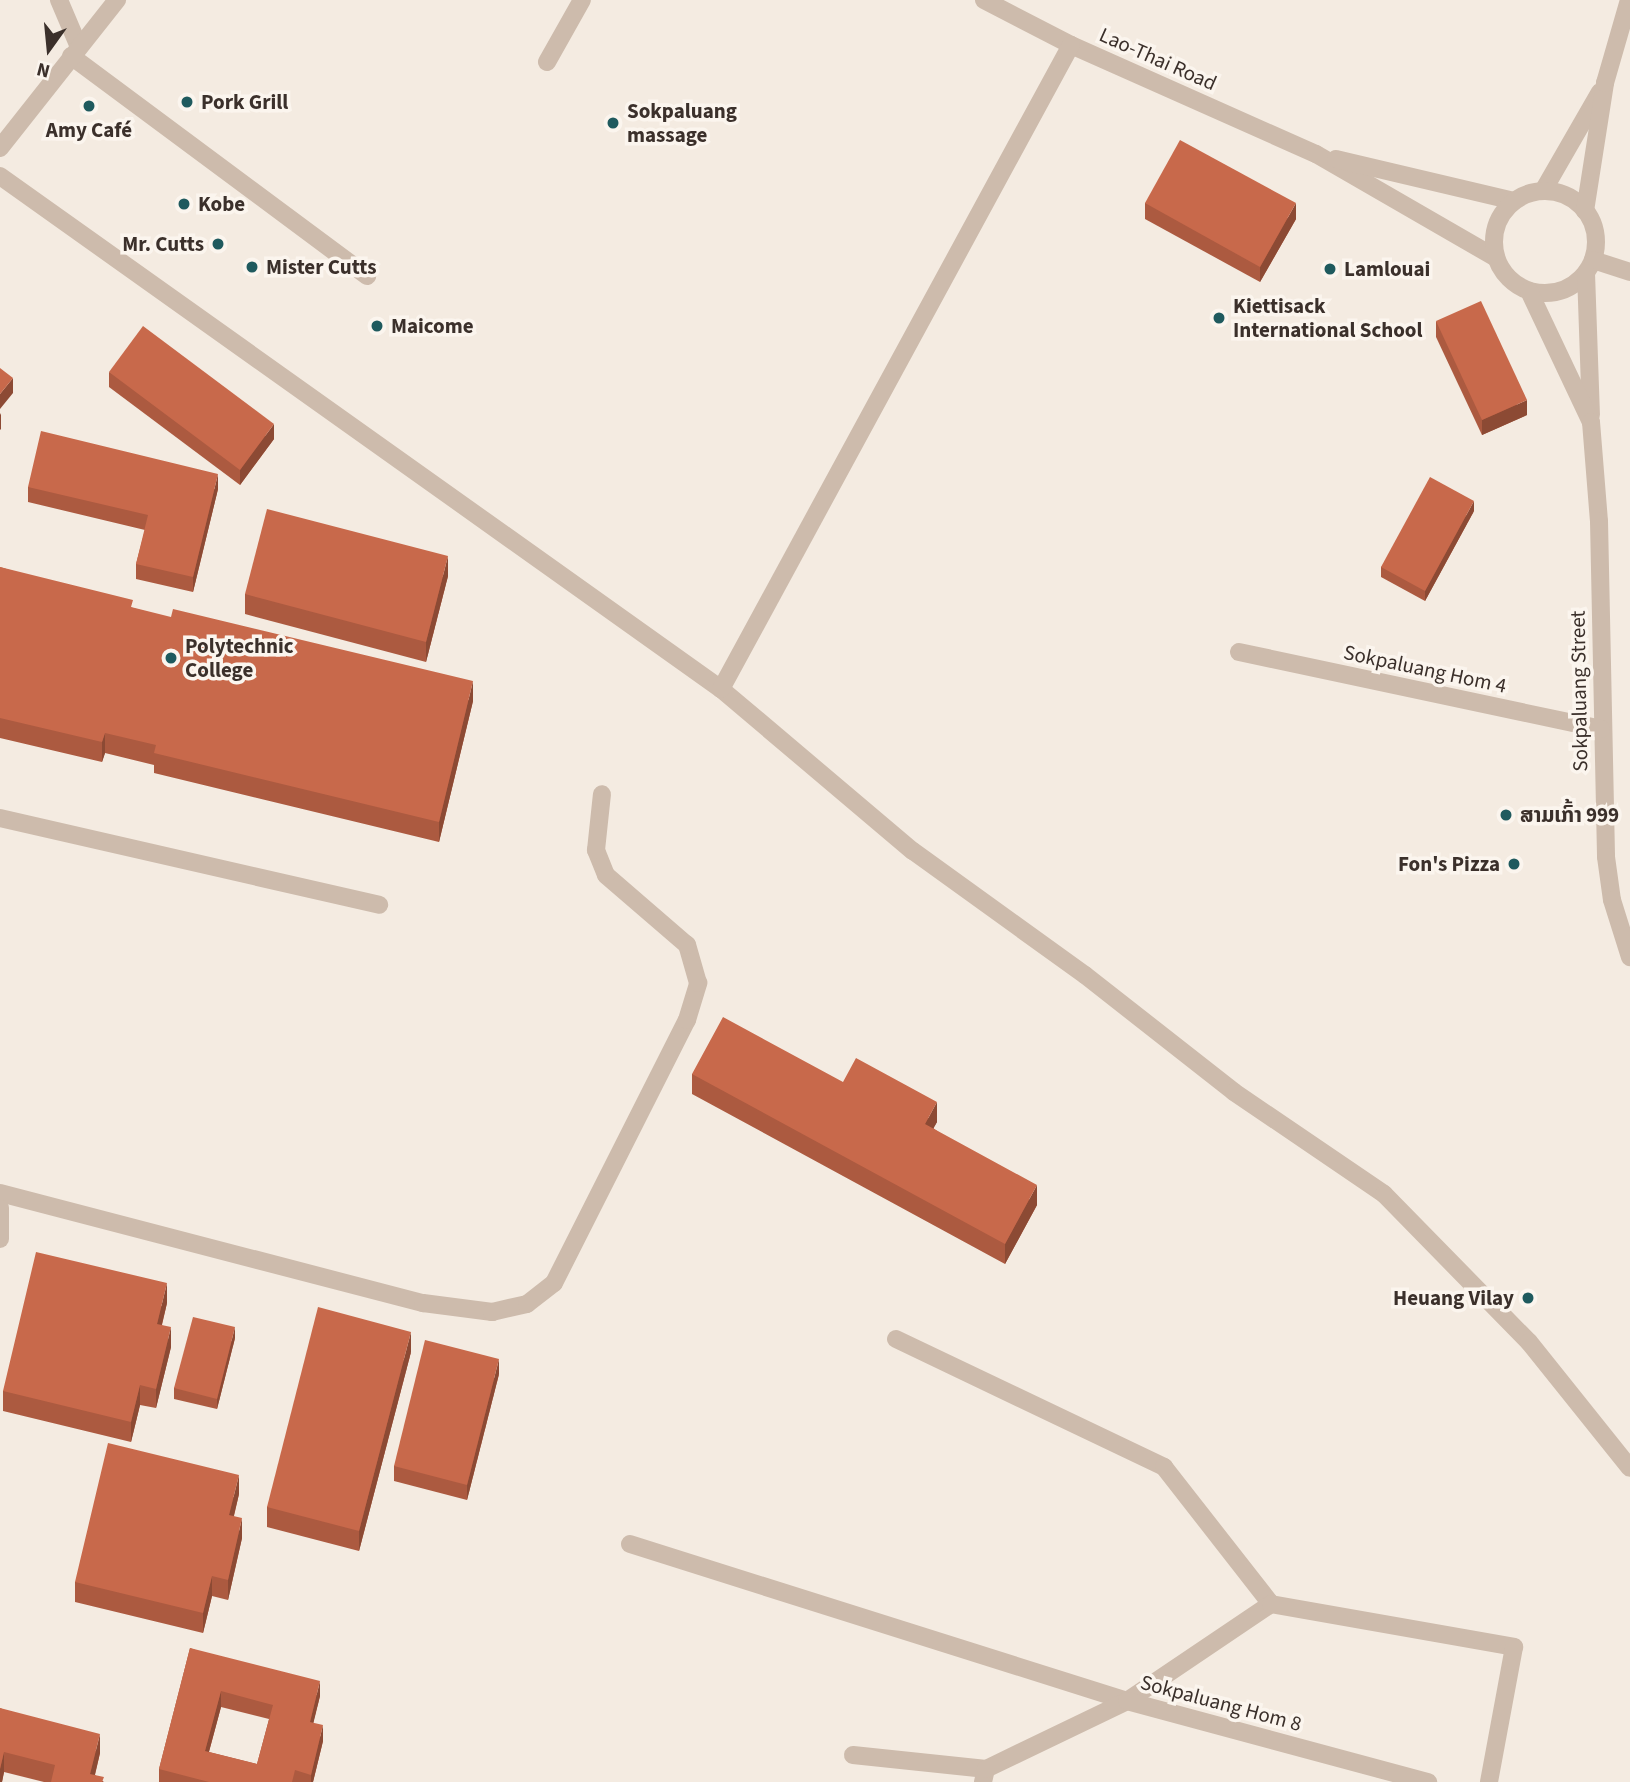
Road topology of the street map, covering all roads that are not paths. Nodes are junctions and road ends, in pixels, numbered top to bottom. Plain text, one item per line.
1 (59, 0) edge
2 (117, 0) edge
3 (582, 0) edge
4 (984, 0) edge
5 (1629, 0) edge
6 (1071, 45) junction
7 (75, 51) junction
8 (547, 62) dead end
9 (1605, 83) junction
10 (0, 148) edge
11 (1316, 155) junction
12 (0, 176) edge
13 (1543, 191) junction
14 (1514, 201) junction
15 (1585, 211) junction
16 (1496, 258) junction
17 (1589, 266) junction
18 (1630, 272) edge
19 (367, 276) dead end
20 (1529, 291) junction
21 (1591, 422) junction
22 (1239, 652) dead end
23 (721, 689) junction
24 (1601, 729) junction
25 (602, 794) dead end
26 (0, 818) edge
27 (379, 905) dead end
28 (1628, 948) edge
29 (0, 1193) edge
30 (0, 1208) edge
31 (0, 1238) edge
32 (896, 1339) dead end
33 (1630, 1468) edge
34 (630, 1544) dead end
35 (1271, 1604) junction
36 (1126, 1701) junction
37 (853, 1755) dead end
38 (985, 1776) edge
39 (965, 1782) edge
40 (1427, 1782) edge
41 (1489, 1782) edge

1 - 7 street
2 - 7 street
3 - 8 street
4 - 6 street, Lao-Thai Road
5 - 9 street
6 - 11 street, Lao-Thai Road
6 - 23 street
7 - 10 street
7 - 19 street
9 - 13 street
9 - 15 street
11 - 14 street, Lao-Thai Road
11 - 16 street, Lao-Thai Road
12 - 23 street
13 - 14 street
13 - 15 street
14 - 16 street
15 - 17 street
16 - 20 street
17 - 18 street
17 - 20 street
17 - 21 street, Sokpaluang Street
20 - 21 street, Sokpaluang Street
21 - 24 street, Sokpaluang Street
22 - 24 street, Sokpaluang Hom 4
23 - 33 street
24 - 28 street, Sokpaluang Street
25 - 29 street
26 - 27 street
30 - 31 street
32 - 35 street
34 - 36 street
35 - 36 street
35 - 41 street
36 - 38 street, Sokpaluang Hom 8
36 - 40 street, Sokpaluang Hom 8
37 - 38 street
38 - 39 street, Sokpaluang Hom 8

